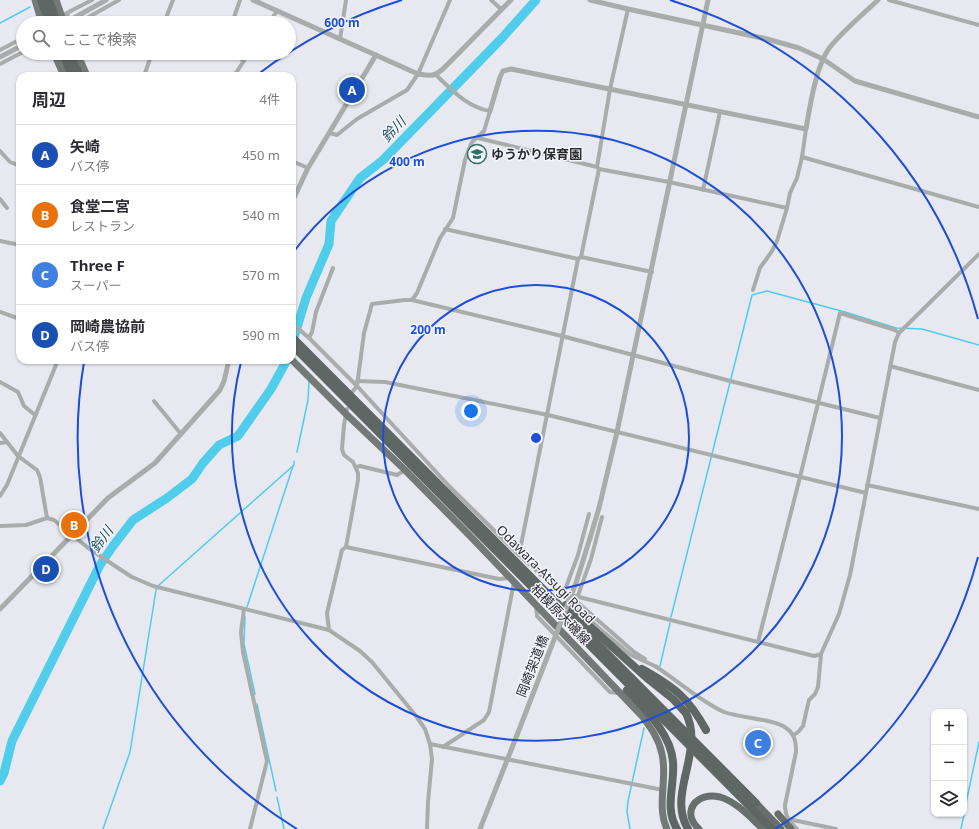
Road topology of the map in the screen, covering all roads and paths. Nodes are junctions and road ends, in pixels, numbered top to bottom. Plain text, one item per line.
1 (35, 0) edge
2 (42, 0) edge
3 (48, 0) edge
4 (56, 0) edge
5 (92, 0) edge
6 (106, 0) edge
7 (119, 0) edge
8 (173, 0) edge
9 (240, 0) edge
10 (253, 0) edge
11 (346, 0) edge
12 (450, 0) edge
13 (491, 0) edge
14 (510, 0) edge
15 (590, 0) edge
16 (708, 0) edge
17 (878, 0) edge
18 (889, 0) edge
19 (501, 9) junction
20 (628, 10) junction
21 (277, 11) junction
22 (40, 16) edge
23 (48, 16) edge
24 (61, 16) edge
25 (62, 16) edge
26 (68, 16) edge
27 (79, 16) edge
28 (90, 16) edge
29 (167, 16) edge
30 (234, 16) edge
31 (274, 16) edge
32 (288, 16) edge
33 (296, 20) edge
34 (703, 25) junction
35 (979, 25) edge
36 (340, 40) junction
37 (16, 42) edge
38 (16, 49) edge
39 (0, 50) edge
40 (376, 55) junction
41 (16, 56) edge
42 (0, 57) edge
43 (823, 59) junction
44 (57, 60) edge
45 (65, 60) edge
46 (72, 60) edge
47 (80, 60) edge
48 (150, 60) edge
49 (242, 60) edge
50 (244, 62) joint
51 (0, 64) edge
52 (62, 72) edge
53 (70, 72) edge
54 (78, 72) edge
55 (85, 72) edge
56 (145, 72) edge
57 (237, 72) edge
58 (418, 74) junction
59 (436, 76) junction
60 (610, 89) junction
61 (686, 105) junction
62 (490, 111) junction
63 (720, 112) junction
64 (979, 117) edge
65 (806, 129) junction
66 (330, 132) junction
67 (478, 138) junction
68 (0, 151) edge
69 (802, 157) junction
70 (296, 163) edge
71 (16, 164) edge
72 (308, 168) junction
73 (598, 168) junction
74 (669, 182) junction
75 (703, 190) junction
76 (296, 194) edge
77 (0, 199) edge
78 (979, 207) edge
79 (7, 208) dead end
80 (787, 208) junction
81 (445, 229) junction
82 (0, 241) edge
83 (16, 244) edge
84 (979, 254) edge
85 (580, 258) junction
86 (333, 268) dead end
87 (652, 272) junction
88 (753, 290) dead end
89 (412, 300) junction
90 (0, 312) edge
91 (16, 318) edge
92 (296, 326) edge
93 (899, 333) junction
94 (562, 336) junction
95 (308, 337) junction
96 (296, 341) edge
97 (296, 349) edge
98 (634, 354) junction
99 (56, 364) edge
100 (228, 364) edge
101 (296, 364) edge
102 (890, 366) junction
103 (319, 368) junction
104 (357, 381) junction
105 (0, 382) edge
106 (356, 386) junction
107 (979, 390) edge
108 (353, 391) dead end
109 (154, 401) dead end
110 (818, 402) junction
111 (346, 412) junction
112 (35, 415) junction
113 (548, 415) junction
114 (880, 418) junction
115 (617, 432) junction
116 (0, 433) edge
117 (181, 434) junction
118 (7, 442) junction
119 (0, 443) edge
120 (18, 456) junction
121 (357, 467) junction
122 (405, 470) junction
123 (800, 477) junction
124 (867, 485) junction
125 (866, 493) junction
126 (0, 496) edge
127 (979, 509) edge
128 (589, 514) dead end
129 (602, 517) dead end
130 (47, 518) junction
131 (0, 526) edge
132 (72, 535) junction
133 (346, 547) junction
134 (517, 558) junction
135 (512, 580) junction
136 (563, 595) junction
137 (577, 597) junction
138 (0, 609) edge
139 (244, 609) junction
140 (329, 630) junction
141 (573, 630) junction
142 (758, 642) junction
143 (821, 654) junction
144 (629, 662) junction
145 (657, 667) junction
146 (706, 730) dead end
147 (794, 735) junction
148 (430, 744) junction
149 (443, 747) junction
150 (507, 760) junction
151 (663, 790) junction
152 (756, 804) joint
153 (778, 814) dead end
154 (788, 818) junction
155 (250, 829) edge
156 (428, 829) edge
157 (480, 829) edge
158 (667, 829) edge
159 (677, 829) edge
160 (688, 829) edge
161 (699, 829) edge
162 (763, 829) edge
163 (772, 829) edge
164 (781, 829) edge
165 (791, 829) edge
166 (797, 829) edge
167 (836, 829) edge

1 - 22 main road
2 - 23 highway
3 - 24 highway
4 - 25 main road
5 - 26 street
6 - 27 street
7 - 28 street
8 - 29 street
9 - 30 street
10 - 21 street
11 - 36 street
12 - 58 street
13 - 19 street
14 - 19 street
15 - 20 street
16 - 34 street, 岡崎架道橋
17 - 43 street
18 - 35 street
19 - 59 street
20 - 34 street
20 - 60 street
21 - 31 street
21 - 32 street
33 - 36 street
34 - 43 street
34 - 61 street, 岡崎架道橋
36 - 40 street
37 - 39 street
38 - 42 street
40 - 58 street
40 - 66 street
41 - 51 street
43 - 64 street
43 - 65 street
44 - 52 main road
45 - 53 highway
46 - 54 highway
47 - 55 main road
48 - 56 street
49 - 50 street
50 - 57 street
58 - 59 street
58 - 66 street
59 - 62 street
60 - 61 street
60 - 62 street
60 - 73 street
61 - 63 street
61 - 74 street, 岡崎架道橋
62 - 67 street
63 - 65 street
63 - 75 street
65 - 69 street
66 - 72 street
67 - 73 street
67 - 81 street
68 - 71 street
69 - 78 street
69 - 80 street
70 - 72 street
72 - 76 street
73 - 74 street
73 - 85 street
74 - 75 street
74 - 87 street, 岡崎架道橋
75 - 80 street
77 - 79 street
80 - 88 street
81 - 85 street
81 - 89 street
82 - 83 street
84 - 93 street
85 - 87 street
85 - 94 street
86 - 95 street
87 - 98 street, 岡崎架道橋
89 - 94 street
89 - 104 street
90 - 91 street
92 - 95 street
93 - 102 street
93 - 110 street
94 - 98 street
94 - 113 street
95 - 106 street
96 - 103 highway, Odawara-Atsugi Road
97 - 103 highway, Odawara-Atsugi Road
98 - 110 street
98 - 115 street, 岡崎架道橋
99 - 112 street
100 - 117 street
101 - 111 main road, 相模原大磯線
102 - 107 street
102 - 114 street
103 - 134 highway, Odawara-Atsugi Road
103 - 141 highway, Odawara-Atsugi Road
104 - 106 street
104 - 113 street
105 - 112 street
106 - 108 street
106 - 134 street
109 - 117 street
110 - 114 street
110 - 123 street
111 - 121 street
111 - 122 main road, 相模原大磯線
112 - 120 street
113 - 115 street
113 - 134 street
114 - 124 street
115 - 123 street
115 - 150 street, 岡崎架道橋, bridge
116 - 118 street
117 - 132 street
118 - 119 street
118 - 120 street
120 - 126 street
120 - 130 street
121 - 122 street
121 - 133 street
122 - 135 main road, 相模原大磯線
123 - 125 street
123 - 142 street
124 - 125 street
124 - 127 street
125 - 143 street
128 - 136 street
129 - 137 street
130 - 131 street
130 - 132 street
132 - 138 street
132 - 139 street
133 - 135 street
133 - 140 street
134 - 136 street
134 - 144 highway
134 - 152 highway, Odawara-Atsugi Road
135 - 149 street
135 - 151 main road, 相模原大磯線
136 - 137 street
136 - 145 street
137 - 142 street
137 - 145 street
139 - 140 street
139 - 155 street
140 - 148 street
141 - 159 highway
141 - 163 highway, Odawara-Atsugi Road
142 - 143 street
143 - 147 street
144 - 146 highway
144 - 160 highway, bridge
145 - 147 street
147 - 154 street
148 - 149 street
148 - 156 street
149 - 150 street
150 - 151 street
150 - 157 street, 岡崎架道橋
151 - 158 main road, 相模原大磯線
152 - 164 highway, Odawara-Atsugi Road
153 - 165 highway
154 - 166 street
154 - 167 street
161 - 162 highway

